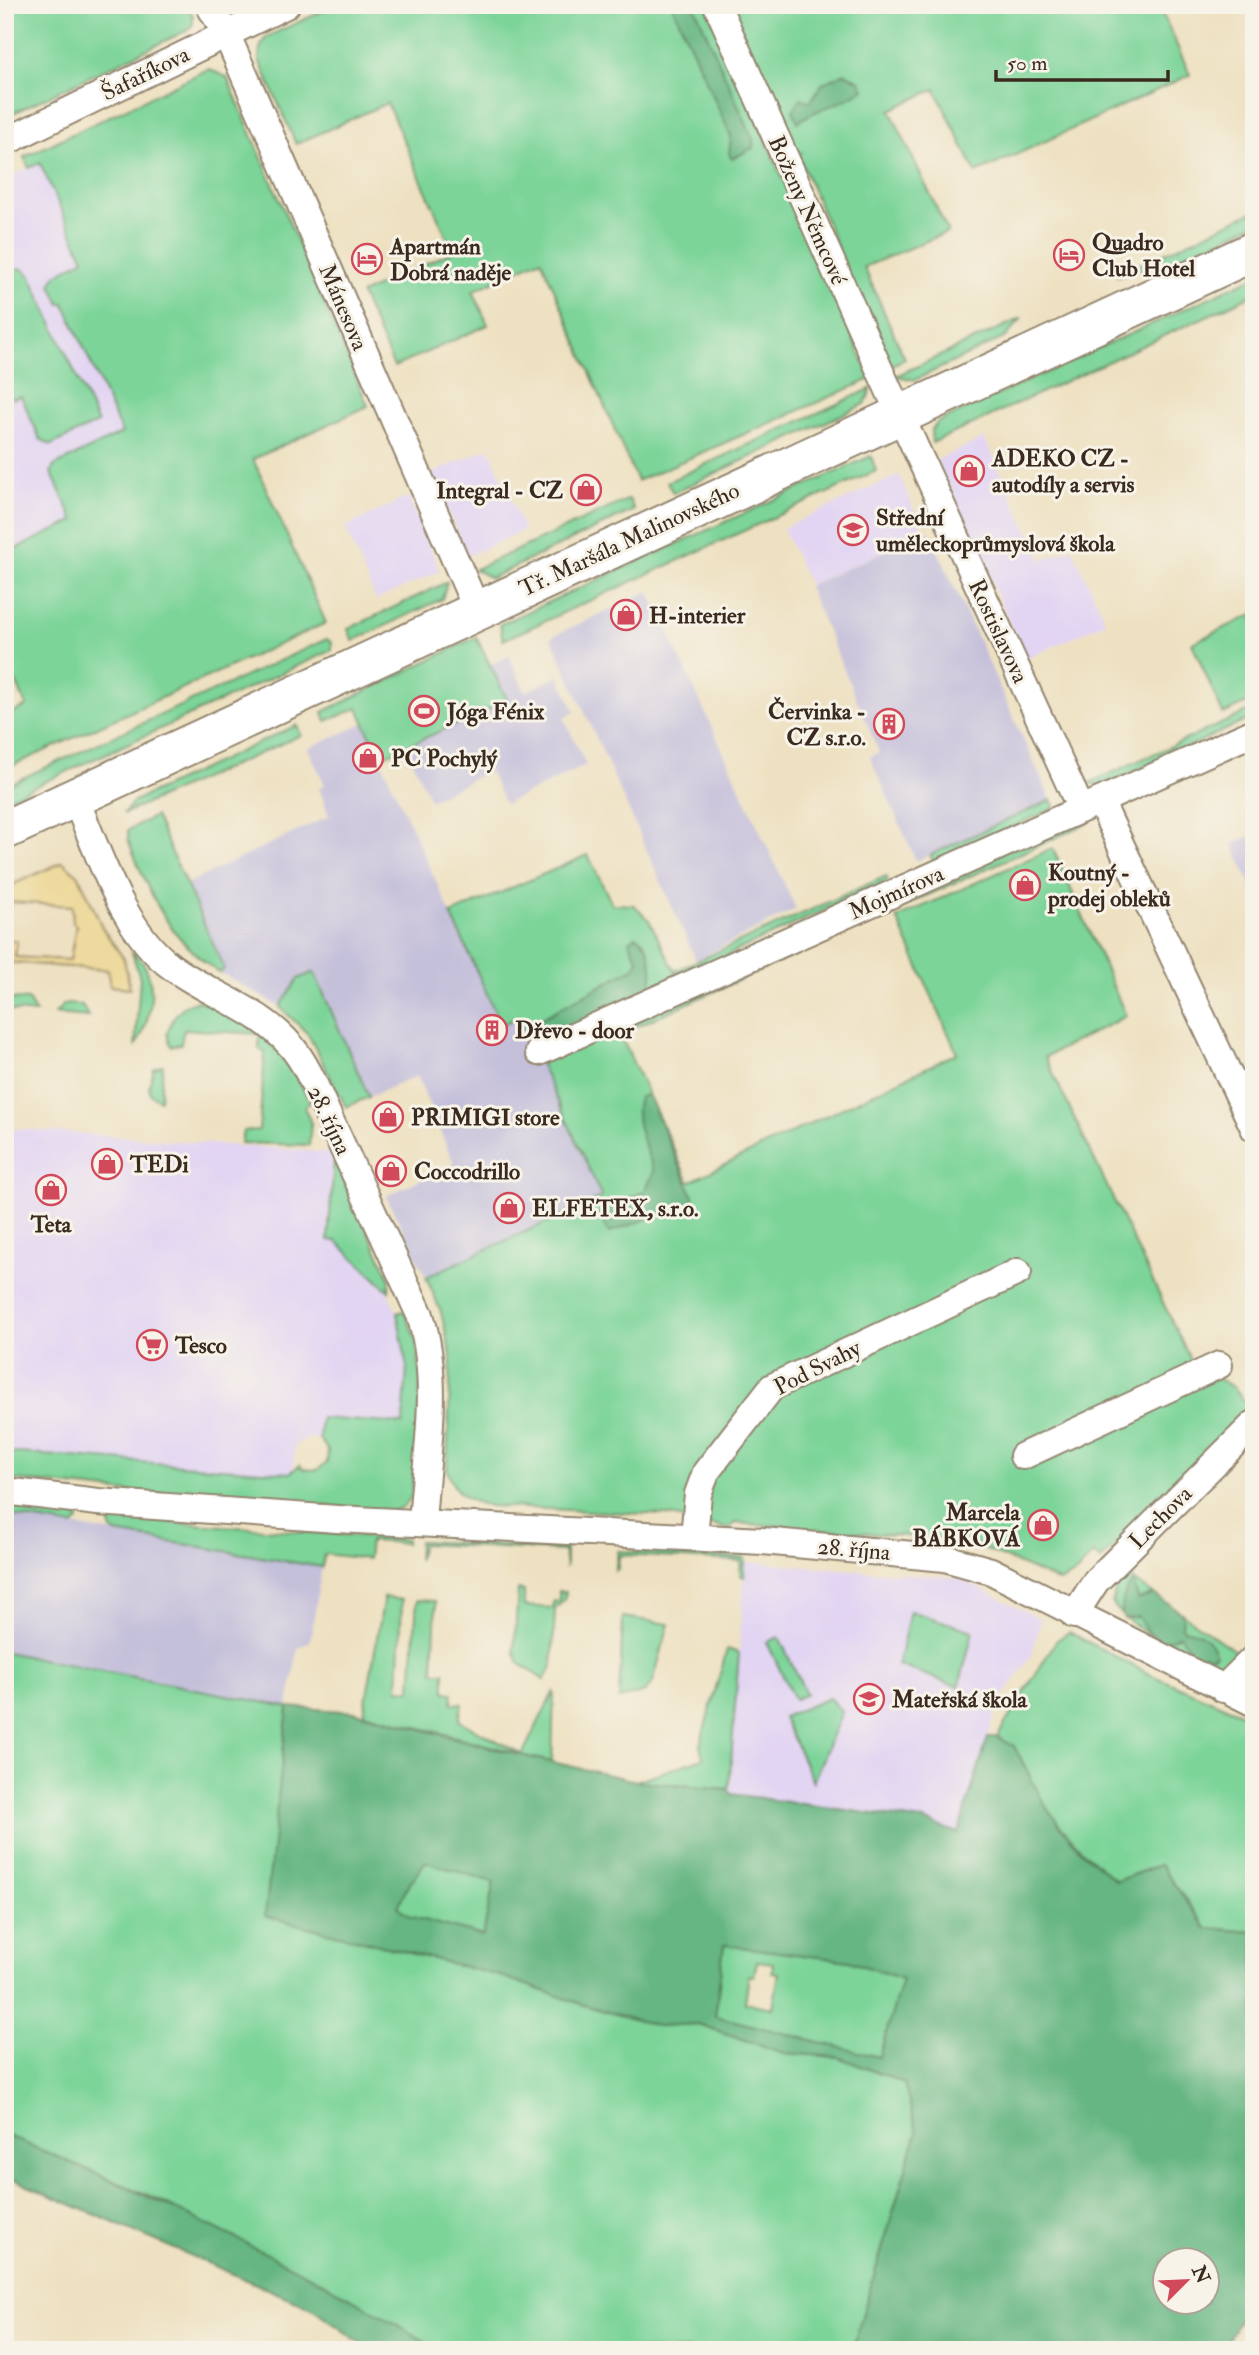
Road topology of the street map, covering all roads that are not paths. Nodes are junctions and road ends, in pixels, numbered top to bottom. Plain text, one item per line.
1 (209, 5) edge
2 (286, 5) edge
3 (717, 5) edge
4 (226, 33) junction
5 (5, 142) edge
6 (1254, 251) edge
7 (900, 414) junction
8 (477, 610) junction
9 (1254, 732) edge
10 (75, 799) junction
11 (1091, 805) junction
12 (5, 830) edge
13 (539, 1052) dead end
14 (1254, 1128) edge
15 (1018, 1272) dead end
16 (1219, 1365) dead end
17 (1254, 1424) edge
18 (1023, 1456) dead end
19 (5, 1491) edge
20 (422, 1523) junction
21 (694, 1537) junction
22 (1074, 1615) junction
23 (1254, 1658) edge
24 (1223, 1689) junction
25 (1254, 1703) edge

1 - 4 street, Mánesova
2 - 4 street, Šafaříkova
3 - 7 street, Boženy Němcové
4 - 5 street, Šafaříkova
4 - 8 street, Mánesova
6 - 7 main road, Tř. Maršála Malinovského
7 - 8 main road, Tř. Maršála Malinovského
7 - 11 street, Rostislavova
8 - 10 main road, Tř. Maršála Malinovského
9 - 11 street, Mojmírova
10 - 12 main road, Tř. Maršála Malinovského
10 - 20 street, 28. října
11 - 13 street, Mojmírova
11 - 14 street, Rostislavova
15 - 21 street, Pod Svahy
16 - 18 street
17 - 22 street, Lechova
19 - 20 street, 28. října
20 - 21 street, 28. října
21 - 22 street, 28. října
22 - 24 street, 28. října
23 - 24 street
24 - 25 street, 28. října

